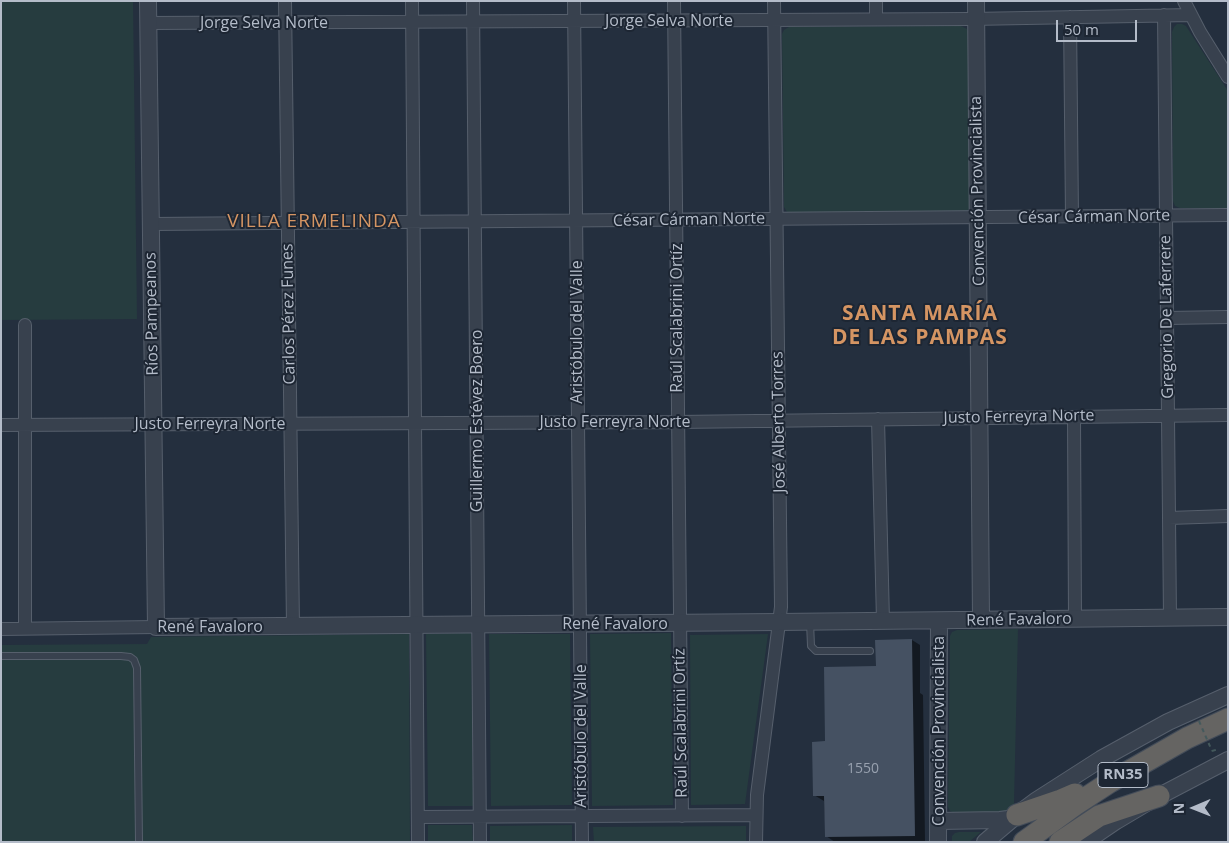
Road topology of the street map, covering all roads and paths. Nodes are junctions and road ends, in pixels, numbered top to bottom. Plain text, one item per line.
1 (148, 1) edge
2 (285, 1) edge
3 (412, 1) edge
4 (473, 1) edge
5 (574, 1) edge
6 (674, 1) edge
7 (774, 1) edge
8 (876, 1) edge
9 (976, 1) edge
10 (1184, 1) edge
11 (1164, 15) junction
12 (1191, 15) junction
13 (1070, 17) junction
14 (976, 19) junction
15 (674, 20) junction
16 (774, 20) junction
17 (876, 20) junction
18 (575, 21) junction
19 (286, 22) junction
20 (412, 22) junction
21 (473, 22) junction
22 (148, 23) junction
23 (1228, 77) edge
24 (1228, 215) edge
25 (1166, 216) junction
26 (1072, 217) junction
27 (978, 218) junction
28 (777, 219) junction
29 (676, 220) junction
30 (576, 221) junction
31 (414, 222) junction
32 (475, 222) junction
33 (288, 223) junction
34 (150, 224) junction
35 (1228, 317) edge
36 (1167, 318) junction
37 (25, 325) dead end
38 (1168, 415) junction
39 (1228, 415) edge
40 (1074, 417) junction
41 (980, 418) junction
42 (878, 419) junction
43 (779, 421) junction
44 (578, 422) junction
45 (678, 422) junction
46 (415, 423) junction
47 (477, 423) junction
48 (153, 424) junction
49 (290, 424) junction
50 (1, 425) edge
51 (25, 425) junction
52 (1228, 516) edge
53 (1169, 518) junction
54 (1228, 617) edge
55 (1170, 618) junction
56 (1075, 619) junction
57 (981, 620) junction
58 (883, 621) junction
59 (939, 621) junction
60 (779, 622) junction
61 (810, 622) junction
62 (680, 623) junction
63 (580, 624) junction
64 (416, 625) junction
65 (478, 625) junction
66 (293, 626) junction
67 (156, 627) junction
68 (1, 628) edge
69 (25, 628) junction
70 (870, 651) dead end
71 (1, 656) edge
72 (1228, 694) edge
73 (1228, 719) edge
74 (1199, 721) dead end
75 (1228, 733) edge
76 (1187, 738) junction
77 (1212, 751) dead end
78 (1228, 760) edge
79 (1159, 796) junction
80 (756, 815) junction
81 (1017, 815) junction
82 (480, 816) junction
83 (582, 816) junction
84 (682, 816) junction
85 (418, 817) junction
86 (938, 821) junction
87 (139, 842) edge
88 (418, 842) edge
89 (480, 842) edge
90 (582, 842) edge
91 (756, 842) edge
92 (938, 842) edge
93 (985, 842) edge
94 (1024, 842) edge
95 (1044, 842) edge
96 (1060, 842) edge
97 (1085, 842) edge

1 - 22 street, Ríos Pampeanos
2 - 19 street, Carlos Pérez Funes
3 - 20 street
4 - 21 street, Guillermo Estévez Boero
5 - 18 street, Aristóbulo del Valle
6 - 15 street, Raúl Scalabrini Ortíz
7 - 16 street, José Alberto Torres
8 - 17 street
9 - 14 street, Convención Provincialista
10 - 12 street
11 - 12 street, Jorge Selva Norte
11 - 13 street, Jorge Selva Norte
11 - 25 street, Gregorio De Laferrere
12 - 23 street
13 - 14 street, Jorge Selva Norte
13 - 26 street
14 - 17 street, Jorge Selva Norte
14 - 27 street, Convención Provincialista
15 - 16 street, Jorge Selva Norte
15 - 18 street, Jorge Selva Norte
15 - 29 street, Raúl Scalabrini Ortíz
16 - 17 street, Jorge Selva Norte
16 - 28 street, José Alberto Torres
18 - 21 street, Jorge Selva Norte
18 - 30 street, Aristóbulo del Valle
19 - 20 street, Jorge Selva Norte
19 - 22 street, Jorge Selva Norte
19 - 33 street, Carlos Pérez Funes
20 - 21 street, Jorge Selva Norte
20 - 31 street
21 - 32 street, Guillermo Estévez Boero
22 - 34 street, Ríos Pampeanos
24 - 25 street, César Cárman Norte
25 - 26 street, César Cárman Norte
25 - 36 street, Gregorio De Laferrere
26 - 27 street, César Cárman Norte
27 - 28 street, César Cárman Norte
27 - 41 street, Convención Provincialista
28 - 29 street, César Cárman Norte
28 - 43 street, José Alberto Torres
29 - 30 street, César Cárman Norte
29 - 45 street, Raúl Scalabrini Ortíz
30 - 32 street, César Cárman Norte
30 - 44 street, Aristóbulo del Valle
31 - 32 street, César Cárman Norte
31 - 33 street, César Cárman Norte
31 - 46 street
32 - 47 street, Guillermo Estévez Boero
33 - 34 street, César Cárman Norte
33 - 49 street, Carlos Pérez Funes
34 - 48 street, Ríos Pampeanos
35 - 36 street
36 - 38 street, Gregorio De Laferrere
37 - 51 street
38 - 39 street, Justo Ferreyra Norte
38 - 40 street, Justo Ferreyra Norte
38 - 53 street, Gregorio De Laferrere
40 - 41 street, Justo Ferreyra Norte
40 - 56 street
41 - 42 street, Justo Ferreyra Norte
41 - 57 street, Convención Provincialista
42 - 43 street, Justo Ferreyra Norte
42 - 58 street
43 - 45 street, Justo Ferreyra Norte
43 - 60 street, José Alberto Torres
44 - 45 street, Justo Ferreyra Norte
44 - 47 street, Justo Ferreyra Norte
44 - 63 street, Aristóbulo del Valle
45 - 62 street, Raúl Scalabrini Ortíz
46 - 47 street, Justo Ferreyra Norte
46 - 49 street, Justo Ferreyra Norte
46 - 64 street
47 - 65 street, Guillermo Estévez Boero
48 - 49 street, Justo Ferreyra Norte
48 - 51 street, Justo Ferreyra Norte
48 - 67 street, Ríos Pampeanos
49 - 66 street, Carlos Pérez Funes
50 - 51 street, Justo Ferreyra Norte
51 - 69 street
52 - 53 street
53 - 55 street, Gregorio De Laferrere
54 - 55 street, René Favaloro
55 - 56 street, René Favaloro
56 - 57 street, René Favaloro
57 - 59 street, René Favaloro
58 - 59 street, René Favaloro
58 - 61 street, René Favaloro
59 - 86 street, Convención Provincialista
60 - 61 street, René Favaloro
60 - 62 street, René Favaloro
60 - 80 street, José Alberto Torres
61 - 70 lane
62 - 63 street, René Favaloro
62 - 84 street, Raúl Scalabrini Ortíz
63 - 65 street, René Favaloro
63 - 83 street, Aristóbulo del Valle
64 - 65 street, René Favaloro
64 - 66 street, René Favaloro
64 - 85 street
65 - 82 street, Guillermo Estévez Boero
66 - 67 street, René Favaloro
67 - 69 street, René Favaloro
68 - 69 street, René Favaloro
71 - 87 lane
72 - 81 street
73 - 76 highway, RN35
74 - 77 path, bridge
75 - 95 highway, RN35
76 - 81 highway
76 - 94 highway, RN35
78 - 79 street
79 - 96 highway
79 - 97 street
80 - 84 street
80 - 91 street, José Alberto Torres
81 - 86 street
81 - 93 street
82 - 83 street
82 - 85 street
82 - 89 street, Guillermo Estévez Boero
83 - 84 street
83 - 90 street, Aristóbulo del Valle
85 - 88 street
86 - 92 street, Convención Provincialista

